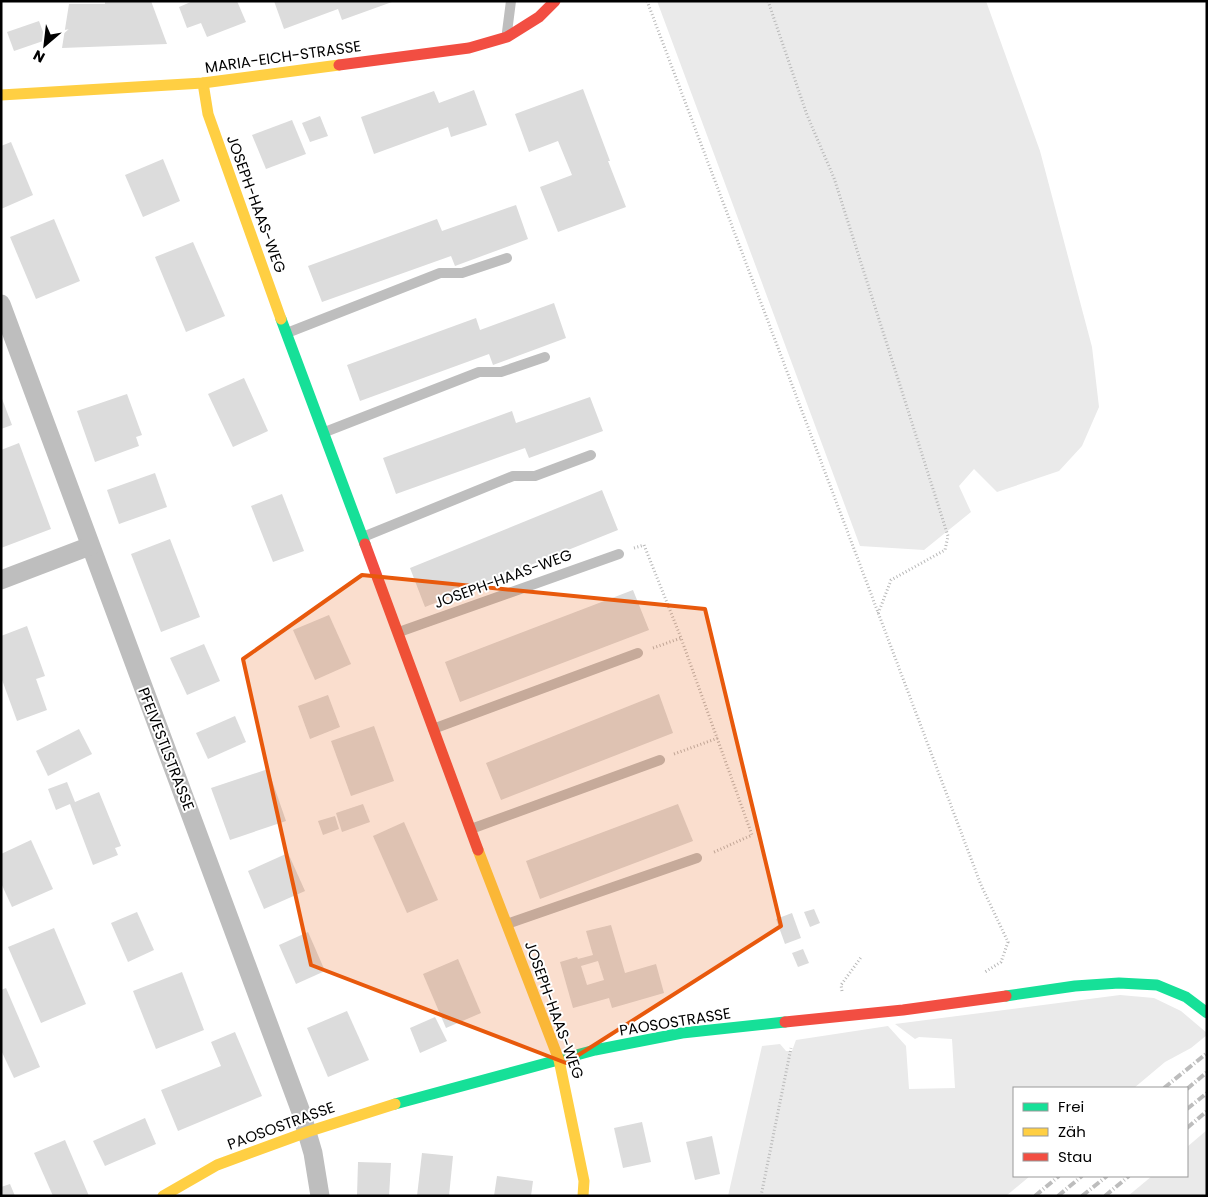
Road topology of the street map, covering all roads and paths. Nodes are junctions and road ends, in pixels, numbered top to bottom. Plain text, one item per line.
1 (511, 1) edge
2 (554, 1) edge
3 (647, 1) edge
4 (768, 1) edge
5 (507, 37) junction
6 (203, 83) junction
7 (1, 95) edge
8 (507, 258) dead end
9 (1, 304) edge
10 (286, 333) junction
11 (545, 357) dead end
12 (325, 433) junction
13 (591, 455) dead end
14 (363, 537) junction
15 (644, 545) dead end
16 (90, 546) junction
17 (619, 554) dead end
18 (1, 580) edge
19 (878, 614) junction
20 (398, 633) junction
21 (681, 638) junction
22 (638, 653) joint
23 (433, 729) junction
24 (718, 738) junction
25 (660, 760) joint
26 (470, 830) junction
27 (697, 858) joint
28 (506, 924) junction
29 (862, 956) dead end
30 (979, 976) dead end
31 (841, 985) dead end
32 (1207, 1013) edge
33 (796, 1021) junction
34 (558, 1060) junction
35 (306, 1132) junction
36 (163, 1196) edge
37 (320, 1196) edge
38 (583, 1196) edge
39 (761, 1196) edge

1 - 5 lane
2 - 5 street, MARIA-EICH-STRASSE
3 - 19 path
4 - 19 path
5 - 6 street, MARIA-EICH-STRASSE
6 - 7 street, MARIA-EICH-STRASSE
6 - 10 street, JOSEPH-HAAS-WEG
8 - 10 lane
9 - 16 street, PFEIVESTLSTRASSE
10 - 12 street, JOSEPH-HAAS-WEG
11 - 12 lane
12 - 14 street, JOSEPH-HAAS-WEG
13 - 14 lane
14 - 20 street, JOSEPH-HAAS-WEG
15 - 21 path
16 - 18 street
16 - 35 street, PFEIVESTLSTRASSE
17 - 20 lane, JOSEPH-HAAS-WEG
19 - 30 path
20 - 23 street, JOSEPH-HAAS-WEG
21 - 22 path
21 - 24 path
22 - 23 lane
23 - 26 street, JOSEPH-HAAS-WEG
24 - 25 path
24 - 27 path
25 - 26 lane
26 - 28 street, JOSEPH-HAAS-WEG
27 - 28 lane
28 - 34 street, JOSEPH-HAAS-WEG
29 - 31 path
32 - 33 street, PAOSOSTRASSE
33 - 34 street, PAOSOSTRASSE
33 - 39 path
34 - 35 street, PAOSOSTRASSE
34 - 38 street, JOSEPH-HAAS-WEG
35 - 36 street, PAOSOSTRASSE
35 - 37 street, PFEIVESTLSTRASSE

